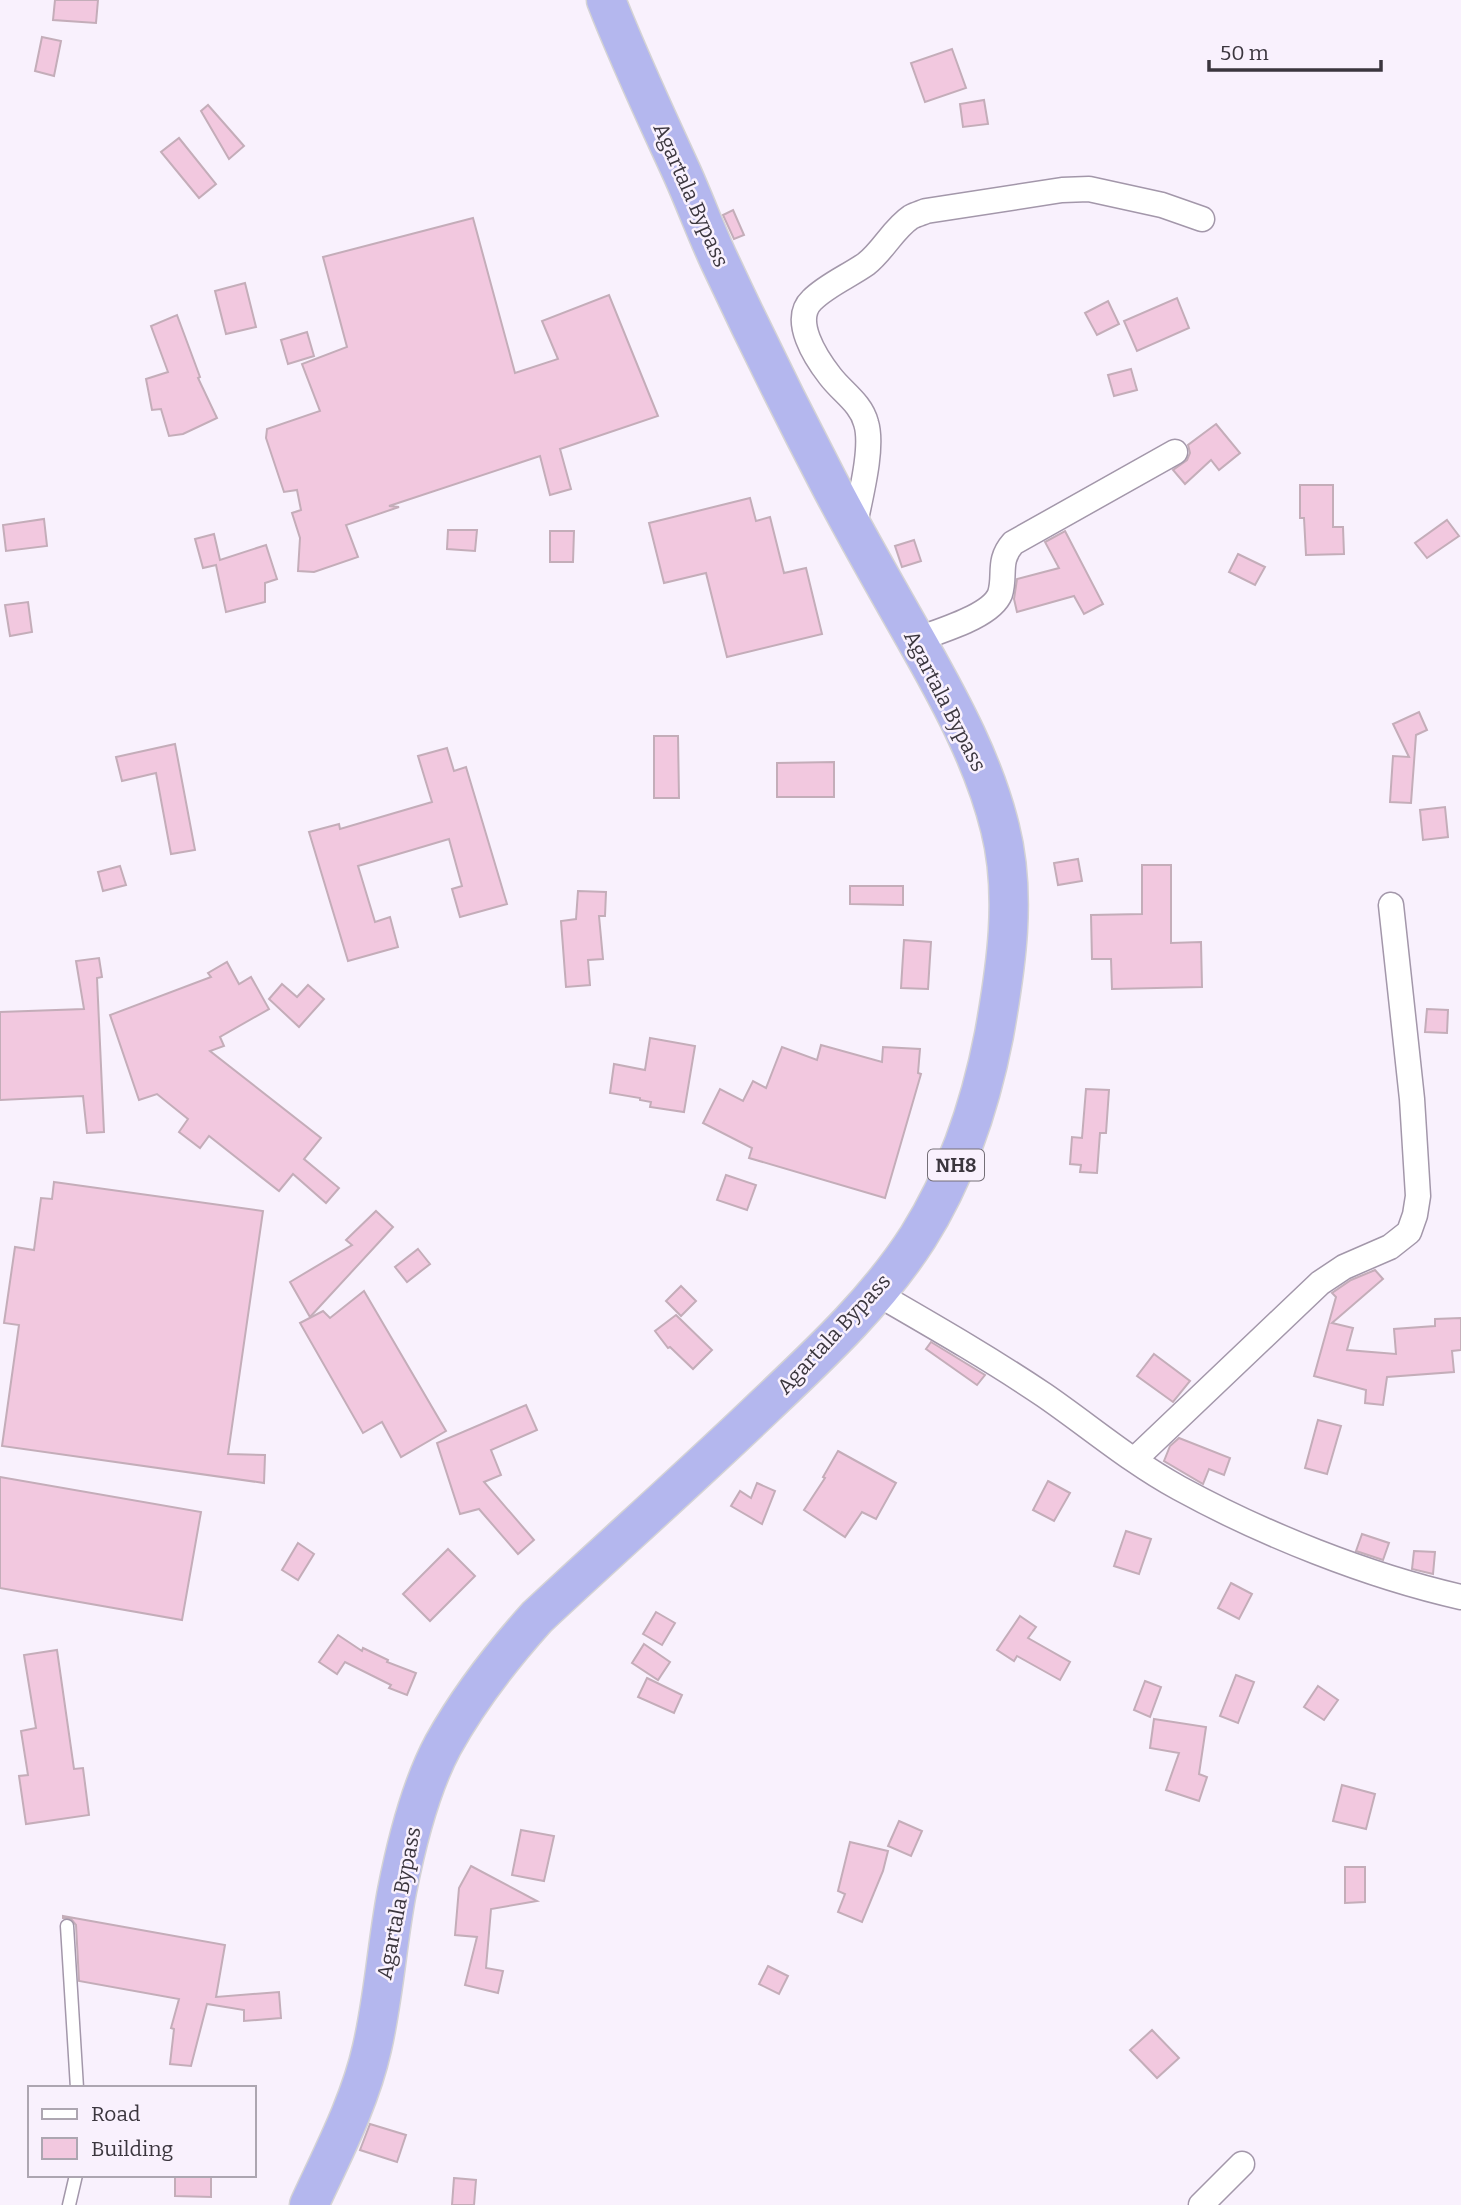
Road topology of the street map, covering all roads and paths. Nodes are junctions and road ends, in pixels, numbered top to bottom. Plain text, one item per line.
1 (606, 0) edge
2 (1202, 219) dead end
3 (1175, 452) dead end
4 (854, 529) junction
5 (916, 640) junction
6 (1391, 905) dead end
7 (876, 1293) junction
8 (1135, 1459) junction
9 (1461, 1597) edge
10 (67, 1926) dead end
11 (77, 2086) edge
12 (1242, 2164) dead end
13 (76, 2177) edge
14 (69, 2205) edge
15 (309, 2205) edge
16 (1201, 2205) edge

1 - 4 highway, Agartala Bypass / NH8
2 - 4 street
3 - 5 street
4 - 5 highway, Agartala Bypass / NH8
5 - 7 highway, Agartala Bypass / NH8
6 - 8 street
7 - 8 street
7 - 15 highway, Agartala Bypass / NH8
8 - 9 street
10 - 11 lane
12 - 16 street
13 - 14 lane

